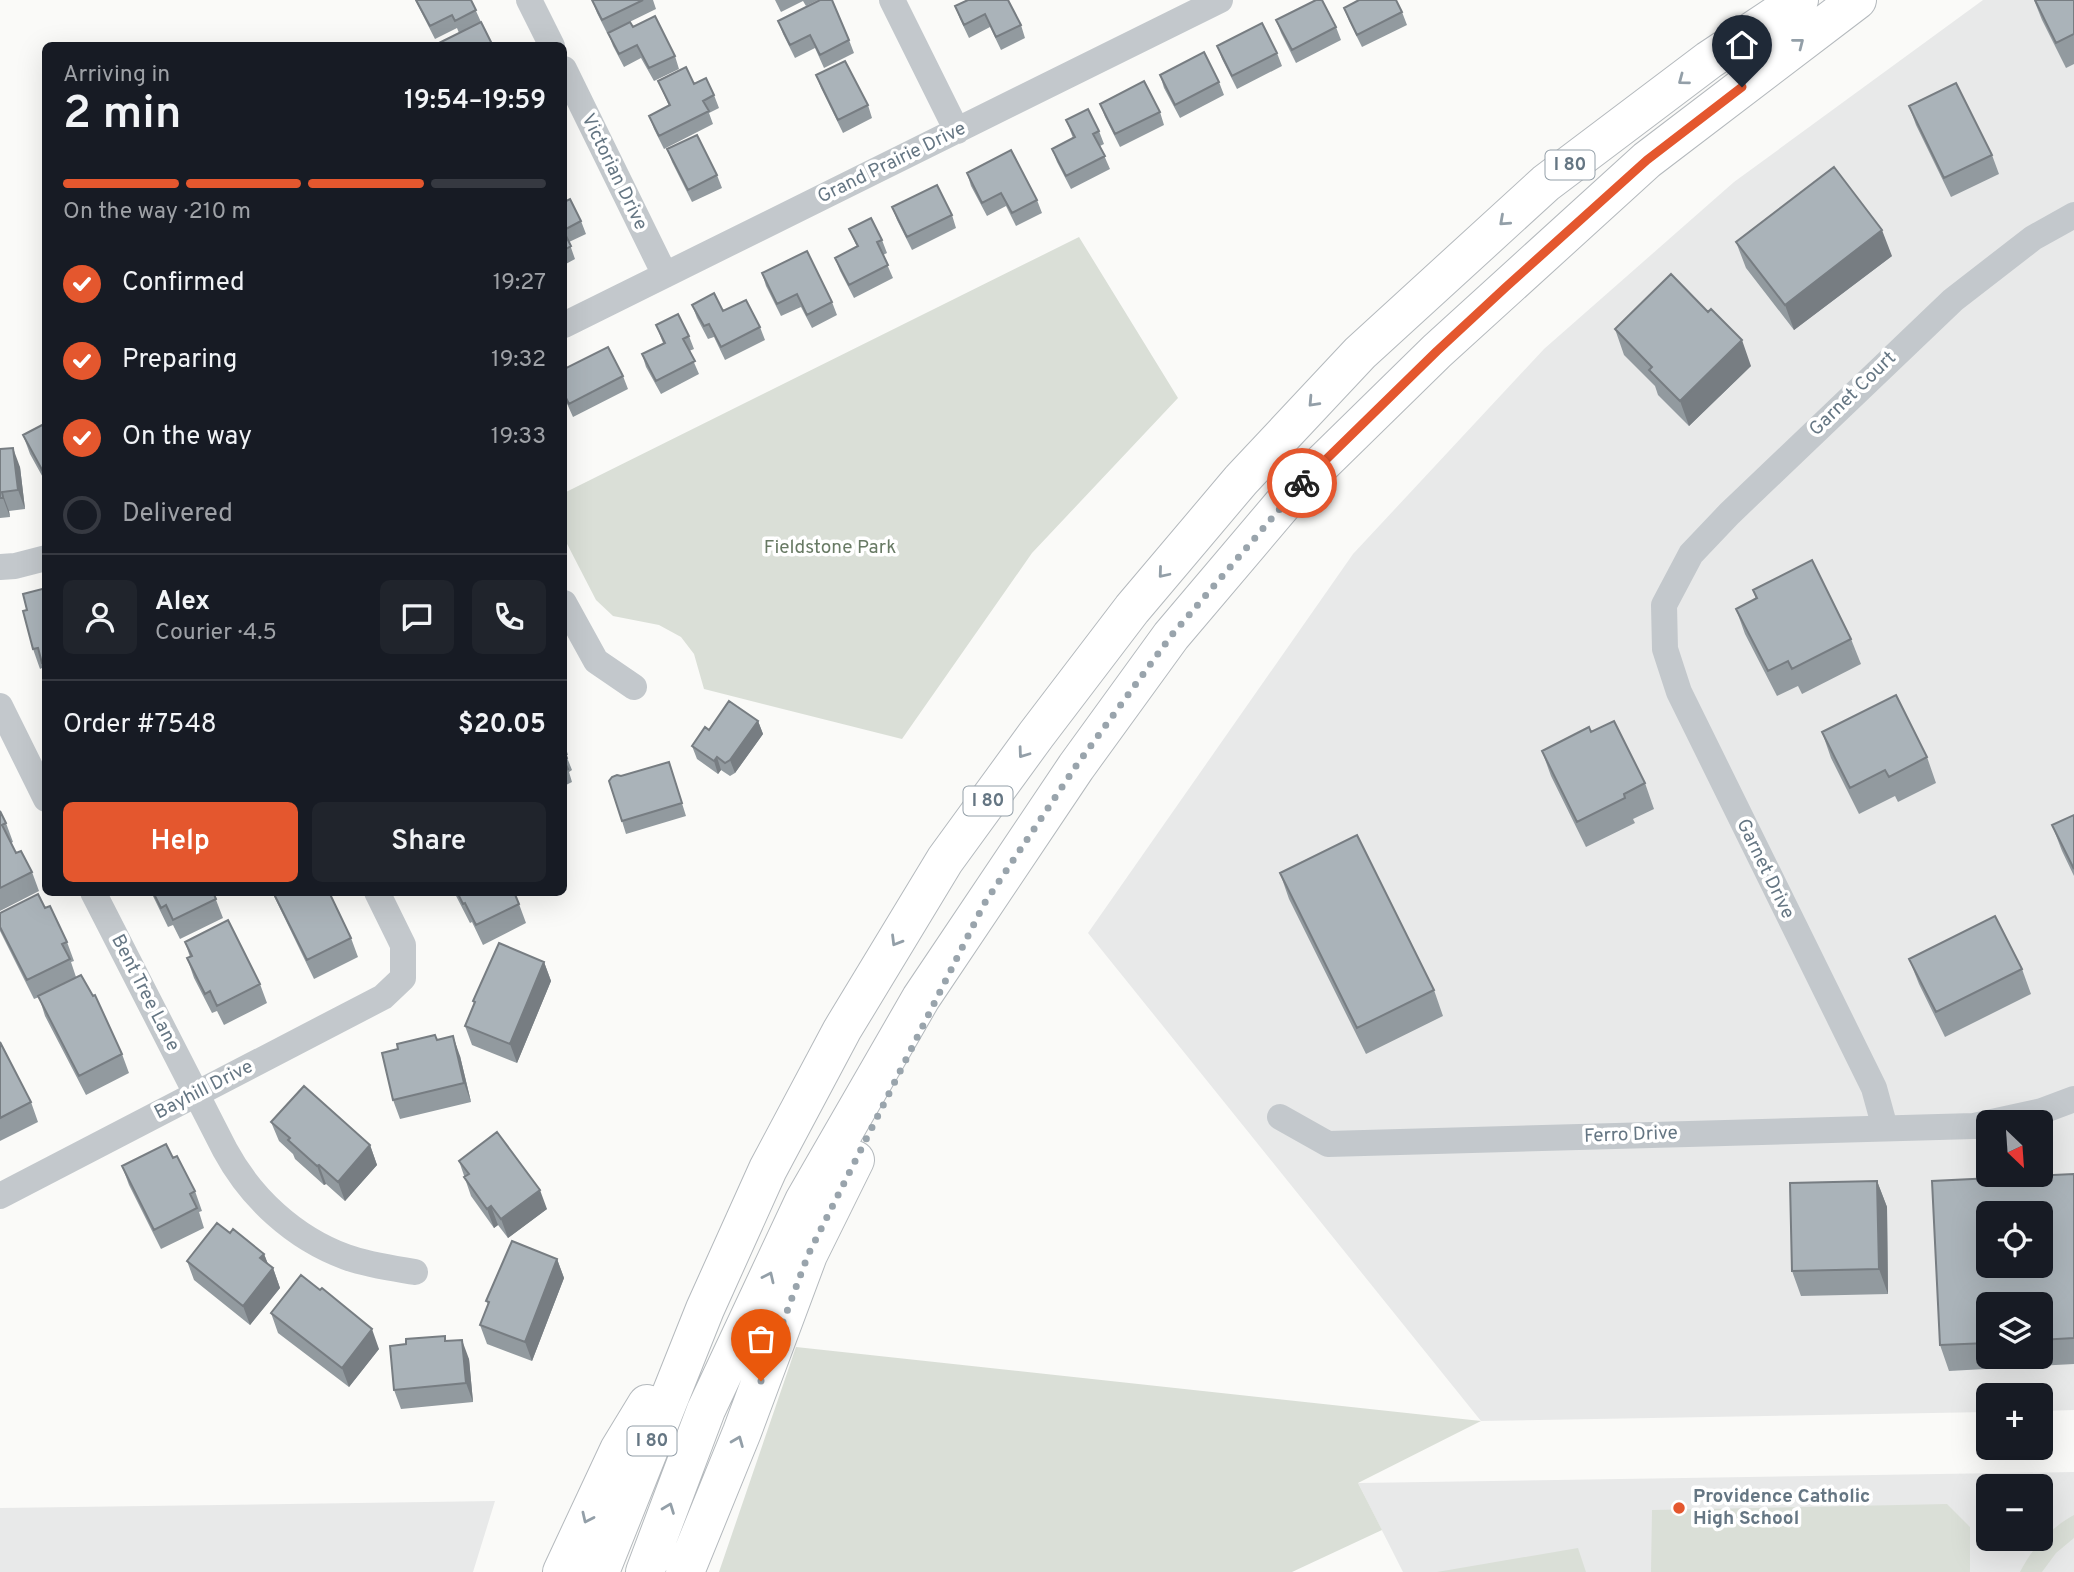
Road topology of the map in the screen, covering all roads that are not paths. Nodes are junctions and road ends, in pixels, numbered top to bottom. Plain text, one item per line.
1 (529, 0) edge
2 (892, 0) edge
3 (1220, 0) edge
4 (1800, 0) edge
5 (1857, 0) edge
6 (550, 42) edge
7 (567, 75) edge
8 (957, 131) junction
9 (2074, 215) edge
10 (665, 275) junction
11 (567, 324) edge
12 (42, 559) edge
13 (0, 568) edge
14 (1664, 605) joint
15 (567, 608) edge
16 (634, 687) dead end
17 (0, 706) edge
18 (42, 791) edge
19 (95, 896) edge
20 (379, 896) edge
21 (984, 904) junction
22 (196, 1094) junction
23 (2074, 1099) edge
24 (2045, 1110) edge
25 (1280, 1117) dead end
26 (1976, 1126) edge
27 (1885, 1128) junction
28 (0, 1196) edge
29 (415, 1272) dead end
30 (705, 1309) junction
31 (562, 1572) edge
32 (600, 1572) edge
33 (645, 1572) edge
34 (685, 1572) edge

1 - 6 street
2 - 8 street
3 - 8 street, Grand Prairie Drive
4 -> 30 highway, I 80
21 -> 5 highway, I 80
7 - 10 street, Victorian Drive
8 - 10 street, Grand Prairie Drive
9 - 14 street, Garnet Court
10 - 11 street, Grand Prairie Drive
12 - 13 street
14 - 27 street, Garnet Drive
15 - 16 street
17 - 18 street
19 - 22 street, Bent Tree Lane
20 - 22 street, Bayhill Drive
33 -> 21 highway, I 80
34 -> 21 highway
22 - 28 street, Bayhill Drive
22 - 29 street, Bent Tree Lane
23 - 24 street, Ferro Drive
25 - 27 street, Ferro Drive
26 - 27 street, Ferro Drive
30 -> 31 highway
30 - 32 highway, I 80

